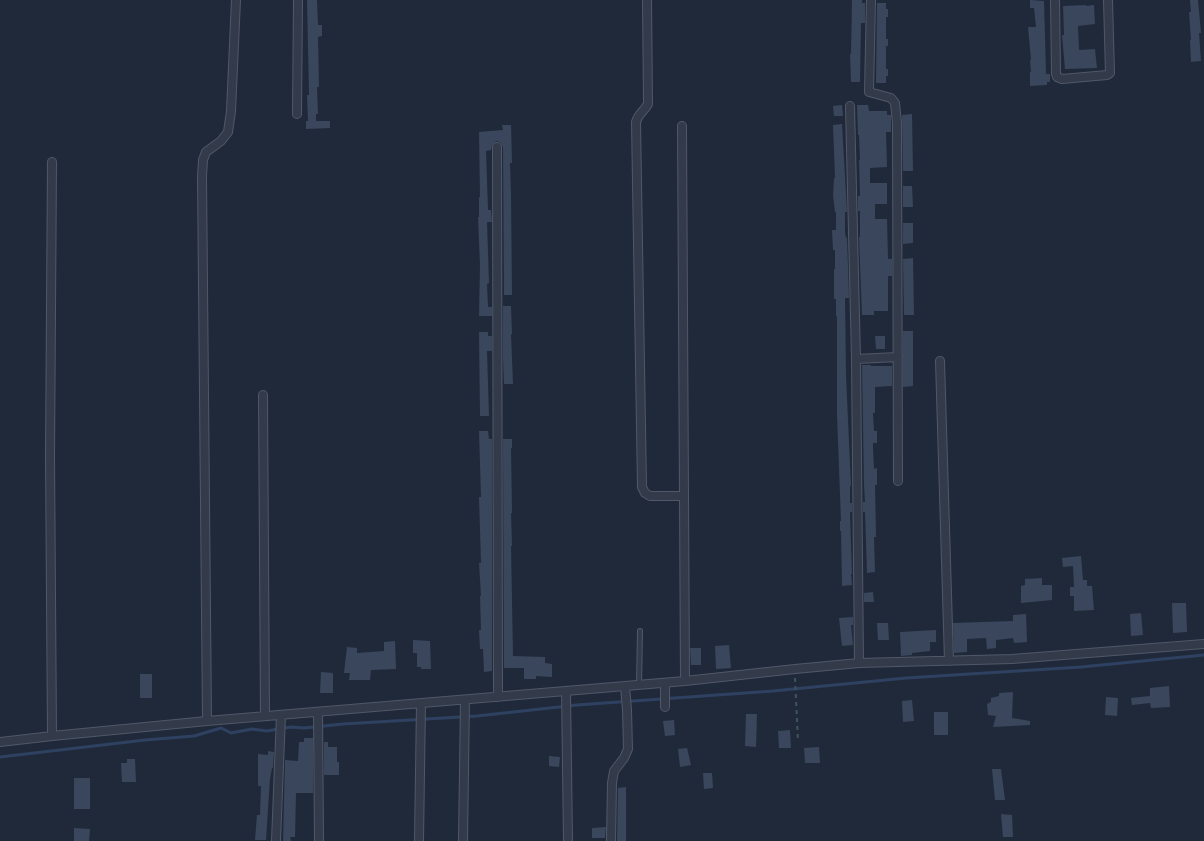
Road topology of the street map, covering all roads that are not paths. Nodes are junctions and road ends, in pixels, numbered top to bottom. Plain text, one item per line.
1 (236, 0) edge
2 (298, 0) edge
3 (647, 0) edge
4 (871, 0) edge
5 (1056, 0) edge
6 (1108, 0) edge
7 (850, 106) dead end
8 (297, 114) dead end
9 (682, 126) dead end
10 (497, 147) dead end
11 (52, 162) dead end
12 (898, 357) junction
13 (856, 359) junction
14 (940, 361) dead end
15 (263, 395) dead end
16 (898, 481) dead end
17 (684, 496) junction
18 (640, 631) dead end
19 (1204, 644) edge
20 (949, 661) junction
21 (859, 663) junction
22 (685, 681) junction
23 (665, 683) junction
24 (639, 685) junction
25 (626, 690) junction
26 (566, 695) junction
27 (498, 697) junction
28 (465, 700) junction
29 (421, 703) junction
30 (665, 706) dead end
31 (318, 714) junction
32 (265, 716) junction
33 (281, 717) junction
34 (207, 721) junction
35 (52, 736) junction
36 (0, 742) edge
37 (276, 841) edge
38 (319, 841) edge
39 (419, 841) edge
40 (463, 841) edge
41 (568, 841) edge
42 (611, 841) edge

1 - 34 street
2 - 8 street
3 - 17 street
4 - 12 street
5 - 6 street
7 - 13 street
9 - 17 street
10 - 27 street
11 - 35 street
12 - 13 street
12 - 16 street
13 - 21 street
14 - 20 street
15 - 32 street
17 - 22 street
18 - 24 lane
19 - 20 street
20 - 21 street
21 - 22 street
22 - 23 street
23 - 24 street
23 - 30 street
24 - 25 street
25 - 26 street
25 - 42 street
26 - 27 street
26 - 41 street
27 - 28 street
28 - 29 street
28 - 40 street
29 - 31 street
29 - 39 street
31 - 33 street
31 - 38 street
32 - 33 street
32 - 34 street
33 - 37 street
34 - 35 street
35 - 36 street

